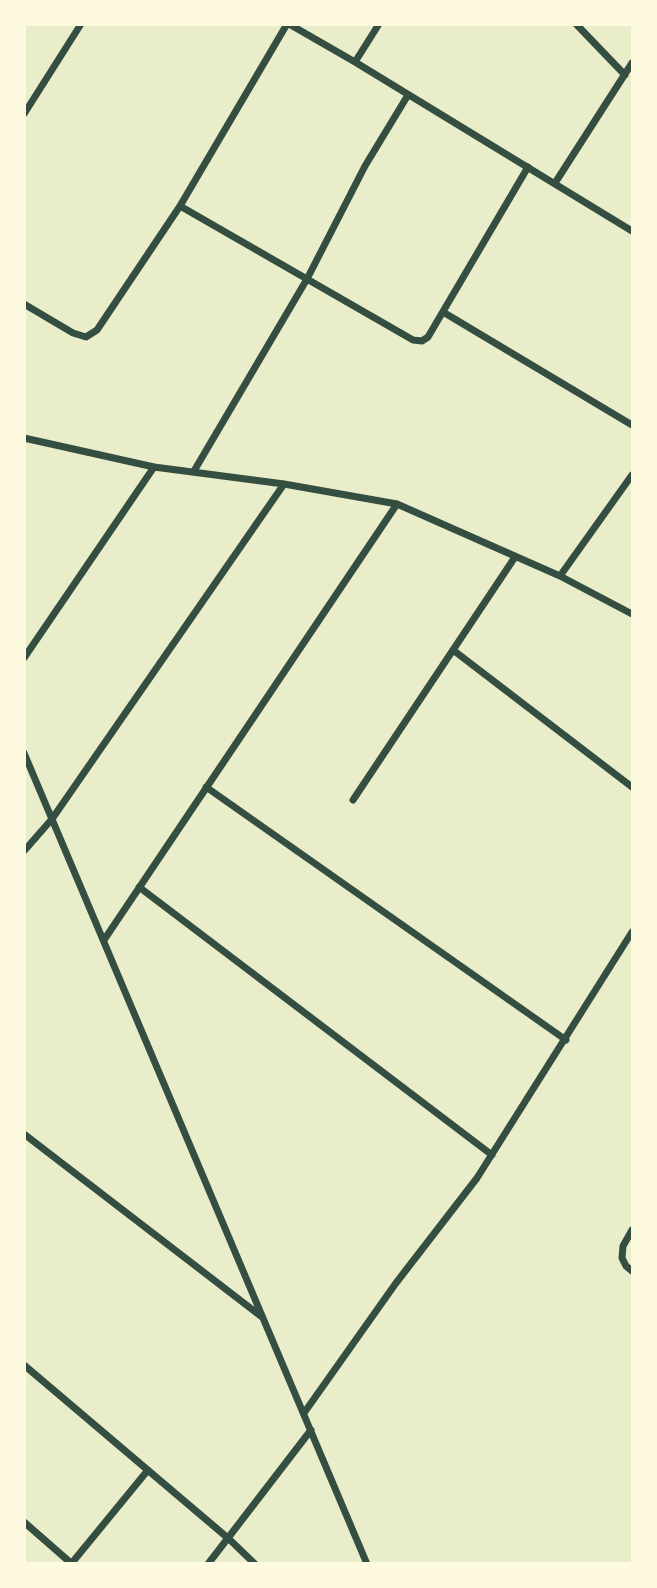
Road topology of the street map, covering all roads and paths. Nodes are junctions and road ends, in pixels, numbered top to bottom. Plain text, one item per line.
1 (81, 24) edge
2 (288, 24) edge
3 (379, 24) edge
4 (576, 24) edge
5 (355, 62) junction
6 (632, 63) edge
7 (625, 75) junction
8 (408, 95) junction
9 (24, 114) edge
10 (528, 167) junction
11 (555, 183) junction
12 (180, 205) junction
13 (632, 231) edge
14 (307, 279) junction
15 (24, 304) edge
16 (443, 312) junction
17 (632, 425) edge
18 (24, 438) edge
19 (154, 467) junction
20 (194, 471) junction
21 (632, 475) edge
22 (284, 484) junction
23 (397, 504) junction
24 (515, 556) junction
25 (560, 576) junction
26 (632, 614) edge
27 (453, 650) junction
28 (24, 658) edge
29 (24, 753) edge
30 (206, 787) junction
31 (632, 787) edge
32 (353, 800) dead end
33 (52, 819) junction
34 (24, 851) edge
35 (139, 887) junction
36 (632, 932) edge
37 (104, 940) junction
38 (566, 1040) junction
39 (24, 1134) edge
40 (492, 1155) junction
41 (632, 1230) edge
42 (632, 1270) edge
43 (263, 1318) junction
44 (24, 1365) edge
45 (304, 1413) junction
46 (311, 1430) junction
47 (148, 1470) junction
48 (24, 1522) edge
49 (229, 1539) junction
50 (71, 1563) edge
51 (208, 1563) edge
52 (255, 1563) edge
53 (367, 1563) edge

1 - 9 street
2 - 5 street
2 - 12 street
3 - 5 street
4 - 7 street
5 - 8 street
6 - 7 street
7 - 11 street
8 - 10 street
8 - 14 street
10 - 11 street
10 - 16 street
11 - 13 street
12 - 14 street
12 - 15 street
14 - 16 street
14 - 20 street
16 - 17 street
18 - 19 street
19 - 20 street
19 - 28 street
20 - 22 street
21 - 25 street
22 - 23 street
22 - 33 street
23 - 24 street
23 - 30 street
24 - 25 street
24 - 27 street
25 - 26 street
27 - 31 street
27 - 32 street
29 - 33 street
30 - 35 street
30 - 38 street
33 - 34 street
33 - 37 street
35 - 37 street
35 - 40 street
36 - 38 street
37 - 43 street
38 - 40 street
39 - 43 street
40 - 45 street
41 - 42 street
43 - 45 street
44 - 47 street
45 - 46 street
46 - 49 street
46 - 53 street
47 - 49 street
47 - 50 street
48 - 50 street
49 - 51 street
49 - 52 street

